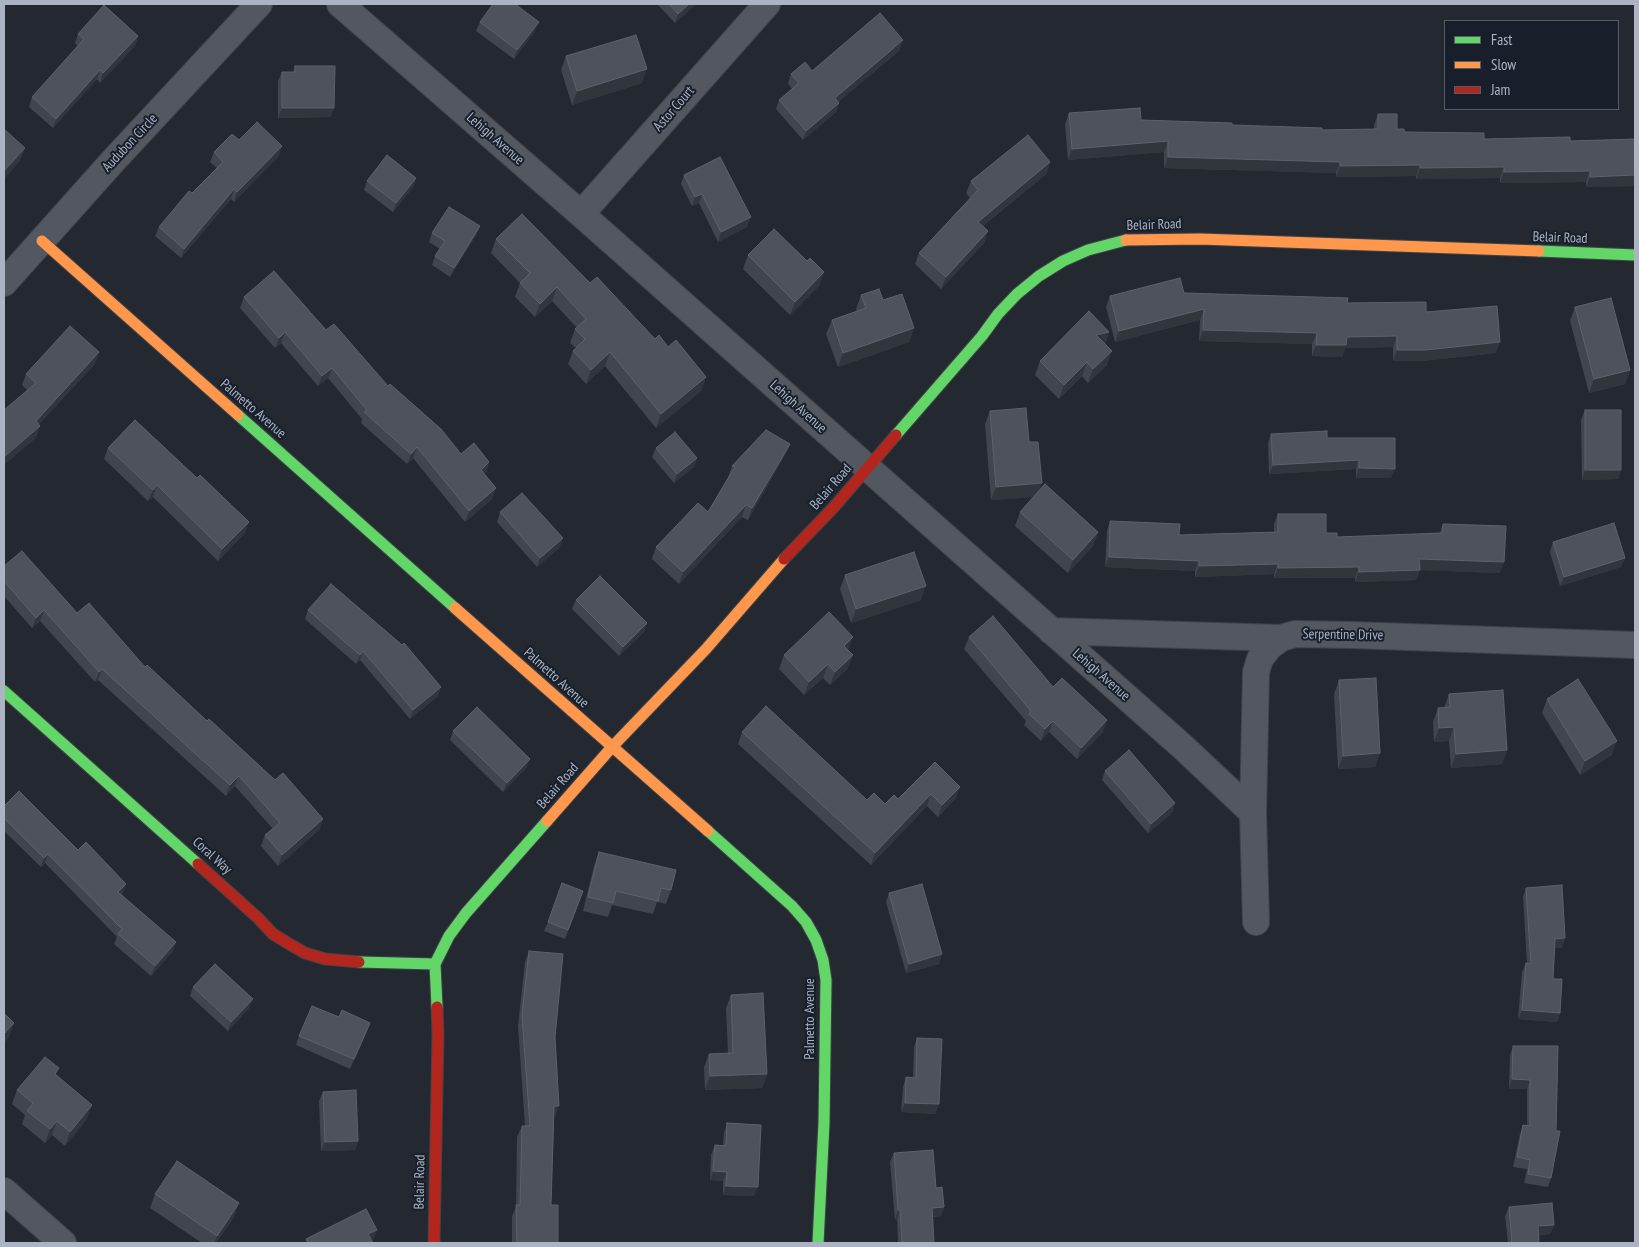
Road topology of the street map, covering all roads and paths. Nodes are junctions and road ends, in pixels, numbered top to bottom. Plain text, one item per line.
1 (259, 4) edge
2 (340, 4) edge
3 (767, 4) edge
4 (582, 214) junction
5 (42, 241) junction
6 (1635, 255) edge
7 (4, 283) edge
8 (867, 468) junction
9 (1051, 630) junction
10 (1281, 638) junction
11 (1635, 645) edge
12 (4, 691) edge
13 (612, 747) junction
14 (1254, 813) junction
15 (1256, 922) dead end
16 (434, 964) junction
17 (4, 1191) edge
18 (63, 1243) edge
19 (434, 1243) edge
20 (818, 1243) edge

1 - 5 street, Audubon Circle
2 - 4 street, Lehigh Avenue
3 - 4 street, Astor Court
4 - 8 street, Lehigh Avenue
5 - 7 street, Audubon Circle
5 - 13 street, Palmetto Avenue
6 - 8 street, Belair Road
8 - 9 street, Lehigh Avenue
8 - 13 street, Belair Road
9 - 10 street, Serpentine Drive
9 - 14 street, Lehigh Avenue
10 - 11 street, Serpentine Drive
10 - 14 street
12 - 16 street, Coral Way
13 - 16 street, Belair Road
13 - 20 street, Palmetto Avenue
14 - 15 street
16 - 19 street, Belair Road
17 - 18 street

